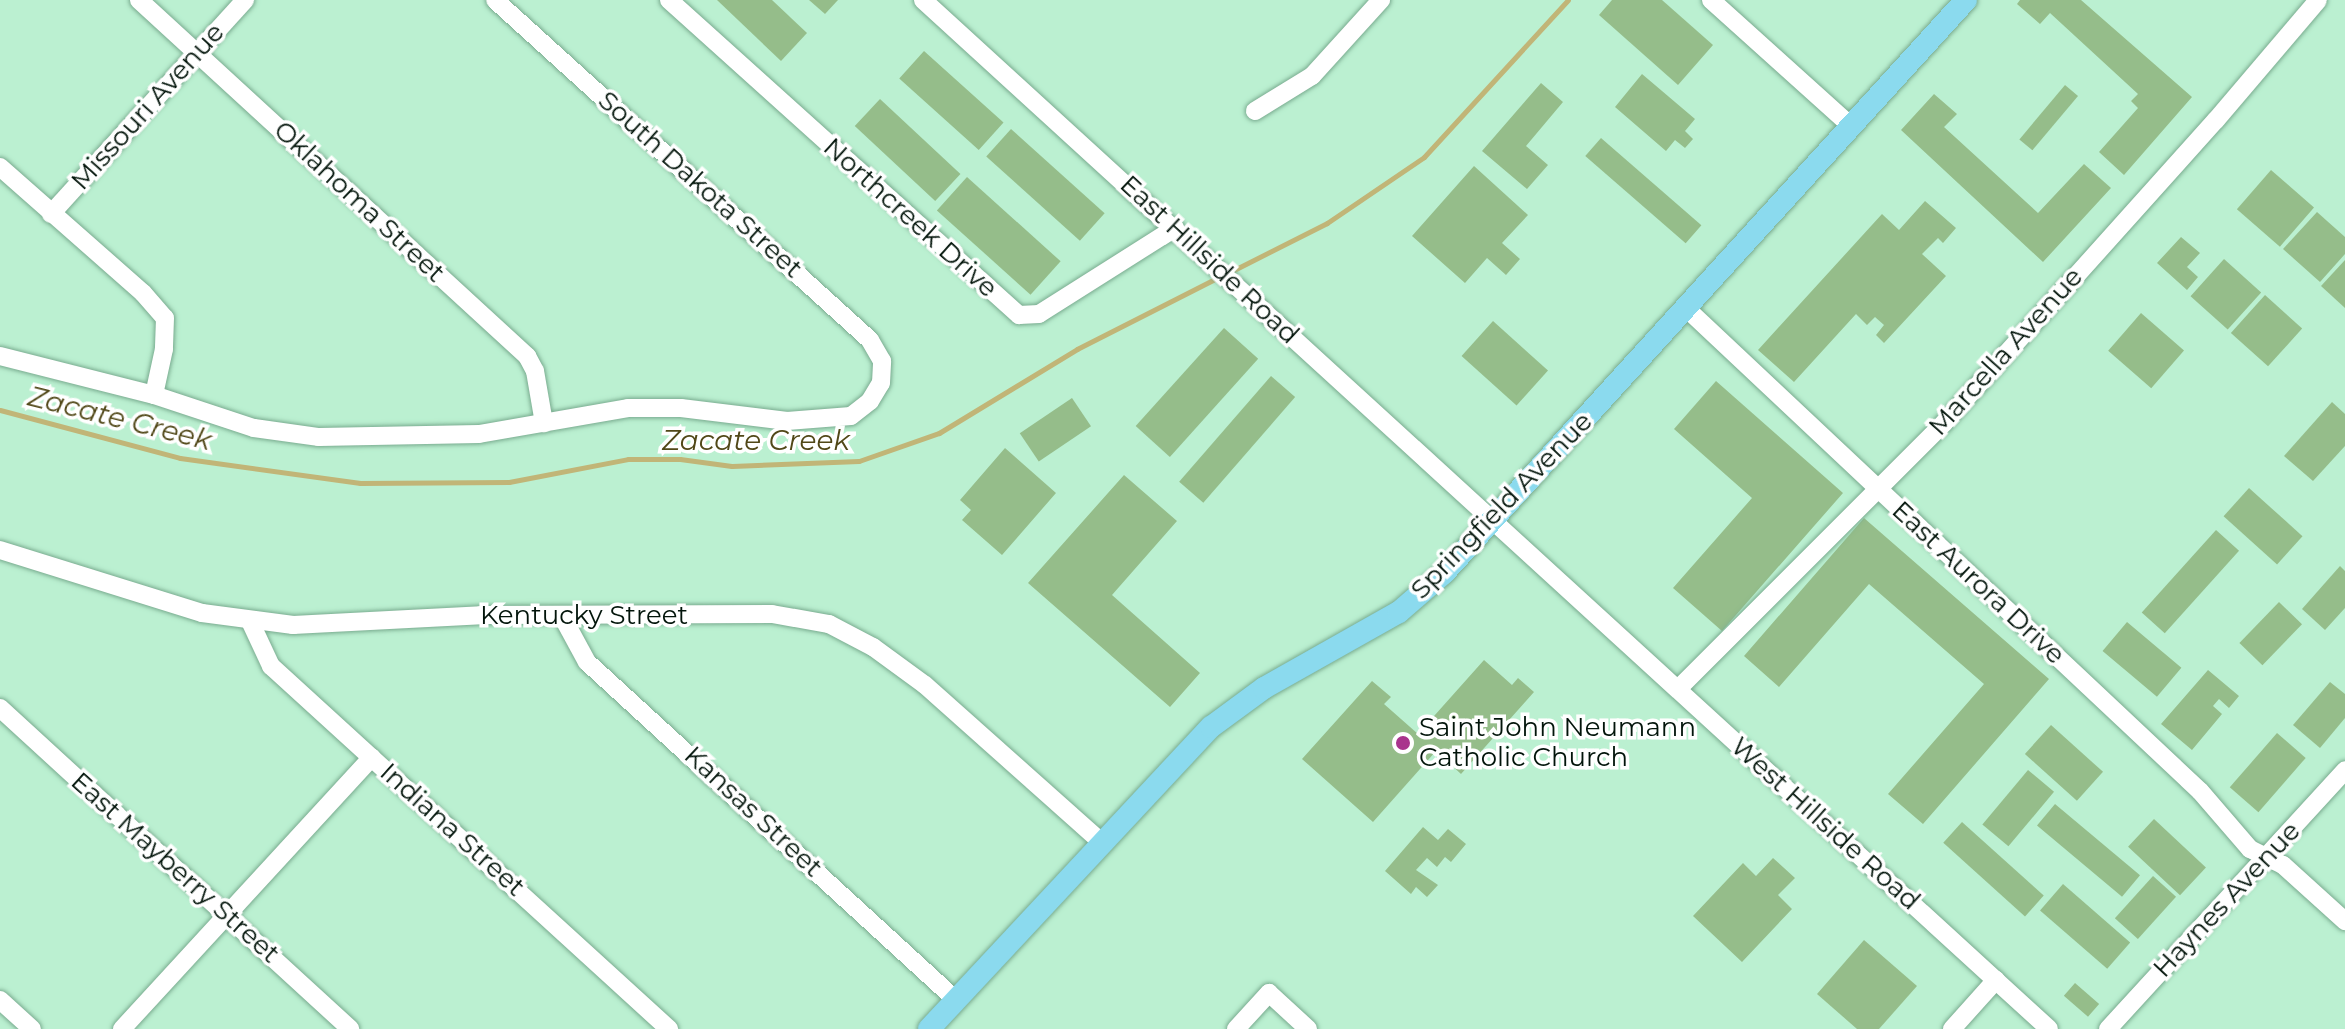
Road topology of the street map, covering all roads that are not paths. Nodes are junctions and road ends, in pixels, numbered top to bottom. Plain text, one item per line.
1 (139, 0) edge
2 (245, 0) edge
3 (495, 0) edge
4 (669, 0) edge
5 (923, 0) edge
6 (1381, 0) edge
7 (1711, 0) edge
8 (1966, 0) edge
9 (2318, 0) edge
10 (197, 53) junction
11 (1255, 111) dead end
12 (1852, 127) junction
13 (0, 167) edge
14 (51, 214) junction
15 (1175, 228) junction
16 (1687, 309) junction
17 (0, 356) edge
18 (154, 395) junction
19 (544, 423) junction
20 (1876, 488) junction
21 (1494, 521) junction
22 (0, 550) edge
23 (562, 616) junction
24 (250, 621) junction
25 (1678, 689) junction
26 (0, 708) edge
27 (372, 757) junction
28 (2345, 770) edge
29 (1101, 842) junction
30 (2268, 856) junction
31 (227, 915) junction
32 (2345, 921) edge
33 (1996, 980) junction
34 (0, 1000) edge
35 (956, 1000) junction
36 (32, 1029) edge
37 (122, 1029) edge
38 (350, 1029) edge
39 (669, 1029) edge
40 (929, 1029) edge
41 (1236, 1029) edge
42 (1308, 1029) edge
43 (1952, 1029) edge
44 (2049, 1029) edge
45 (2108, 1029) edge

1 - 10 street, Oklahoma Street
2 - 10 street, Missouri Avenue
3 - 19 street, South Dakota Street
4 - 15 street, Northcreek Drive
5 - 15 street, East Hillside Road
6 - 11 street
7 - 12 street
8 - 12 main road, Springfield Avenue
9 - 20 street, Marcella Avenue
10 - 14 street, Missouri Avenue
10 - 19 street, Oklahoma Street
12 - 16 main road, Springfield Avenue
13 - 14 street
14 - 18 street
15 - 21 street, East Hillside Road
16 - 20 street, East Aurora Drive
16 - 21 main road, Springfield Avenue
17 - 18 street
18 - 19 street
20 - 25 street, Marcella Avenue
20 - 30 street, East Aurora Drive
21 - 25 street, West Hillside Road
21 - 29 main road, Springfield Avenue
22 - 24 street, Kentucky Street
23 - 24 street, Kentucky Street
23 - 29 street, Kentucky Street
23 - 35 street, Kansas Street
24 - 27 street, Indiana Street
25 - 33 street, West Hillside Road
26 - 31 street, East Mayberry Street
27 - 31 street
27 - 39 street, Indiana Street
28 - 30 street, Haynes Avenue
29 - 35 main road, Springfield Avenue
30 - 32 street, East Aurora Drive
30 - 45 street, Haynes Avenue
31 - 37 street
31 - 38 street, East Mayberry Street
33 - 43 street
33 - 44 street, West Hillside Road
34 - 36 street
35 - 40 main road, Springfield Avenue
41 - 42 street

